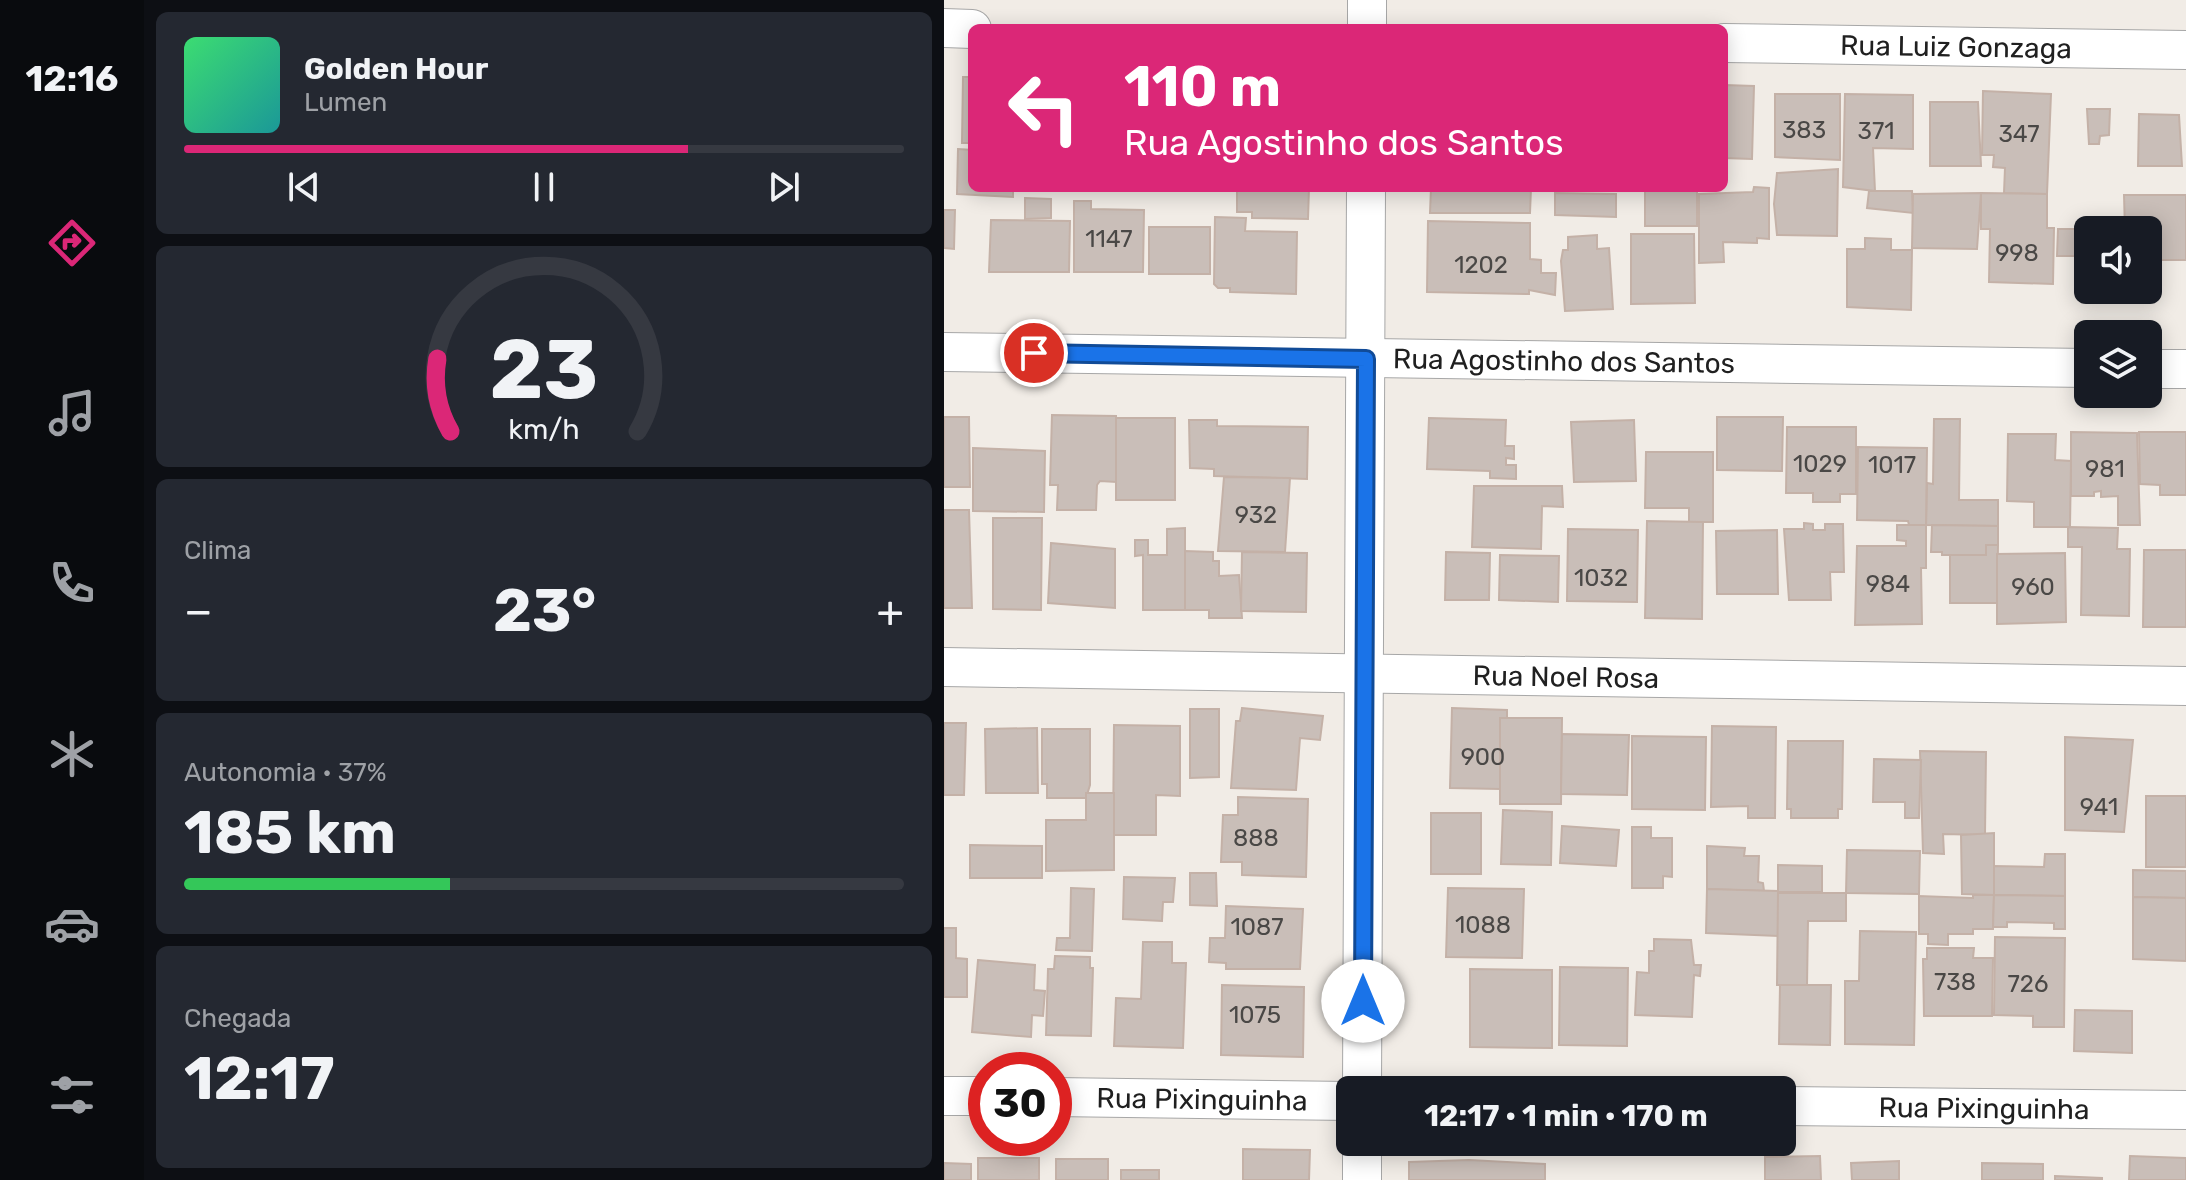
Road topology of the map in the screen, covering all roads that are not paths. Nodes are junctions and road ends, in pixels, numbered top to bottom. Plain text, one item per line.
1 (1367, 0) edge
2 (1367, 24) edge
3 (944, 28) edge
4 (968, 29) edge
5 (1728, 43) edge
6 (2186, 50) edge
7 (1366, 192) edge
8 (944, 352) edge
9 (1366, 359) junction
10 (2074, 368) edge
11 (2162, 369) edge
12 (2186, 369) edge
13 (944, 667) edge
14 (1364, 674) junction
15 (2186, 686) edge
16 (1362, 1076) edge
17 (944, 1096) edge
18 (968, 1096) edge
19 (1072, 1097) edge
20 (1336, 1101) edge
21 (1796, 1106) edge
22 (2186, 1110) edge
23 (1362, 1156) edge
24 (1362, 1180) edge

1 - 2 street
3 - 4 street
5 - 6 street, Rua Luiz Gonzaga
7 - 9 street
8 - 9 street, Rua Agostinho dos Santos
9 - 10 street, Rua Agostinho dos Santos
9 - 14 street
11 - 12 street
13 - 14 street, Rua Noel Rosa
14 - 15 street, Rua Noel Rosa
14 - 16 street
17 - 18 street
19 - 20 street, Rua Pixinguinha
21 - 22 street, Rua Pixinguinha
23 - 24 street

